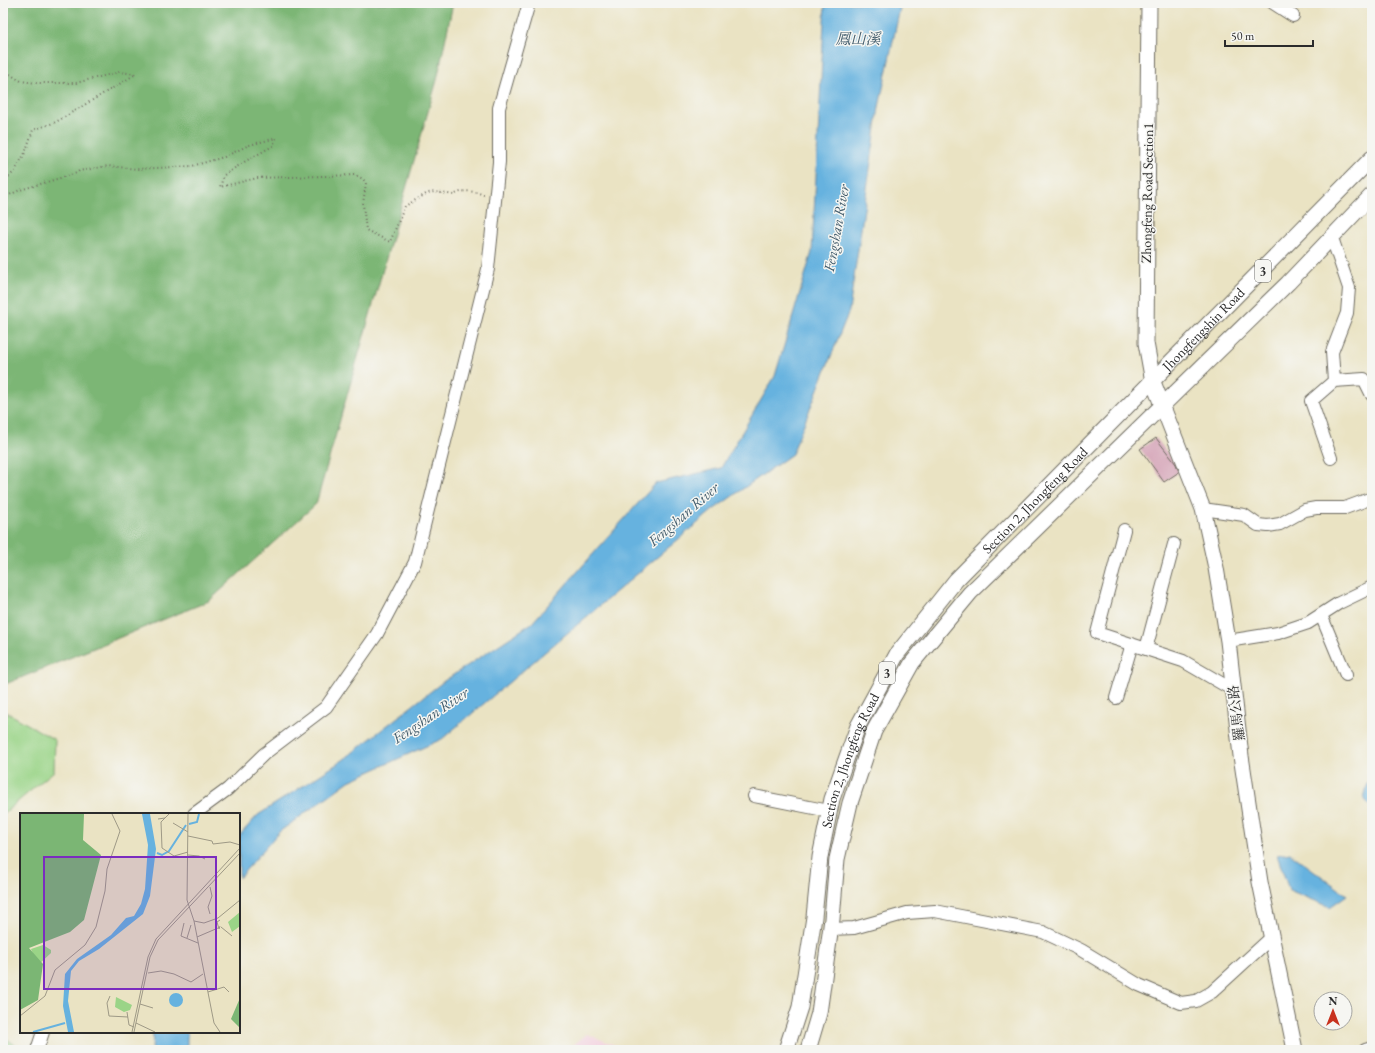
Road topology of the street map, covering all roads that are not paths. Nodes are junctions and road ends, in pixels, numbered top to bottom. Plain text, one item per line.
1 (529, 3) edge
2 (1149, 3) edge
3 (1273, 3) edge
4 (1293, 16) dead end
5 (1372, 158) edge
6 (1372, 195) edge
7 (1332, 238) junction
8 (1334, 381) junction
9 (1153, 382) junction
10 (1372, 395) edge
11 (1163, 406) junction
12 (1331, 458) dead end
13 (1372, 498) edge
14 (1203, 509) junction
15 (1124, 530) dead end
16 (1174, 544) dead end
17 (1372, 587) edge
18 (1321, 614) junction
19 (1228, 641) junction
20 (1132, 644) junction
21 (1146, 649) junction
22 (1346, 675) dead end
23 (1233, 690) junction
24 (1116, 698) dead end
25 (853, 740) junction
26 (868, 747) junction
27 (754, 796) dead end
28 (829, 811) junction
29 (195, 813) edge
30 (831, 932) junction
31 (812, 933) junction
32 (1272, 937) junction
33 (43, 1033) edge
34 (1372, 1048) edge
35 (36, 1050) edge
36 (786, 1050) edge
37 (808, 1050) edge
38 (1295, 1050) edge
39 (1365, 1050) edge

1 - 29 street
2 - 9 main road, Zhongfeng Road Section1
3 - 4 street
5 - 9 main road, Jhongfengshin Road / 3
6 - 7 main road, Jhongfengshin Road / 3
7 - 8 street
7 - 11 main road, Jhongfengshin Road / 3
8 - 10 street
8 - 12 street
9 - 11 main road, 羅馬公路
9 - 25 main road, Section 2, Jhongfeng Road / 3
11 - 14 main road, 羅馬公路
11 - 26 main road, Section 2, Jhongfeng Road / 3
13 - 14 street
14 - 19 main road, 羅馬公路
15 - 20 street
16 - 21 street
17 - 18 street
18 - 19 street
18 - 22 street
19 - 23 main road, 羅馬公路
20 - 21 street
20 - 24 street
21 - 23 street
23 - 32 main road, 羅馬公路
25 - 26 main road
25 - 28 main road, Section 2, Jhongfeng Road / 3
26 - 30 main road, Section 2, Jhongfeng Road / 3
27 - 28 street
28 - 31 main road, Section 2, Jhongfeng Road / 3
30 - 31 main road
30 - 32 street
30 - 37 main road, Section 2, Jhongfeng Road / 3
31 - 36 main road, Section 2, Jhongfeng Road / 3
32 - 38 main road, 羅馬公路
33 - 35 street
34 - 39 street

